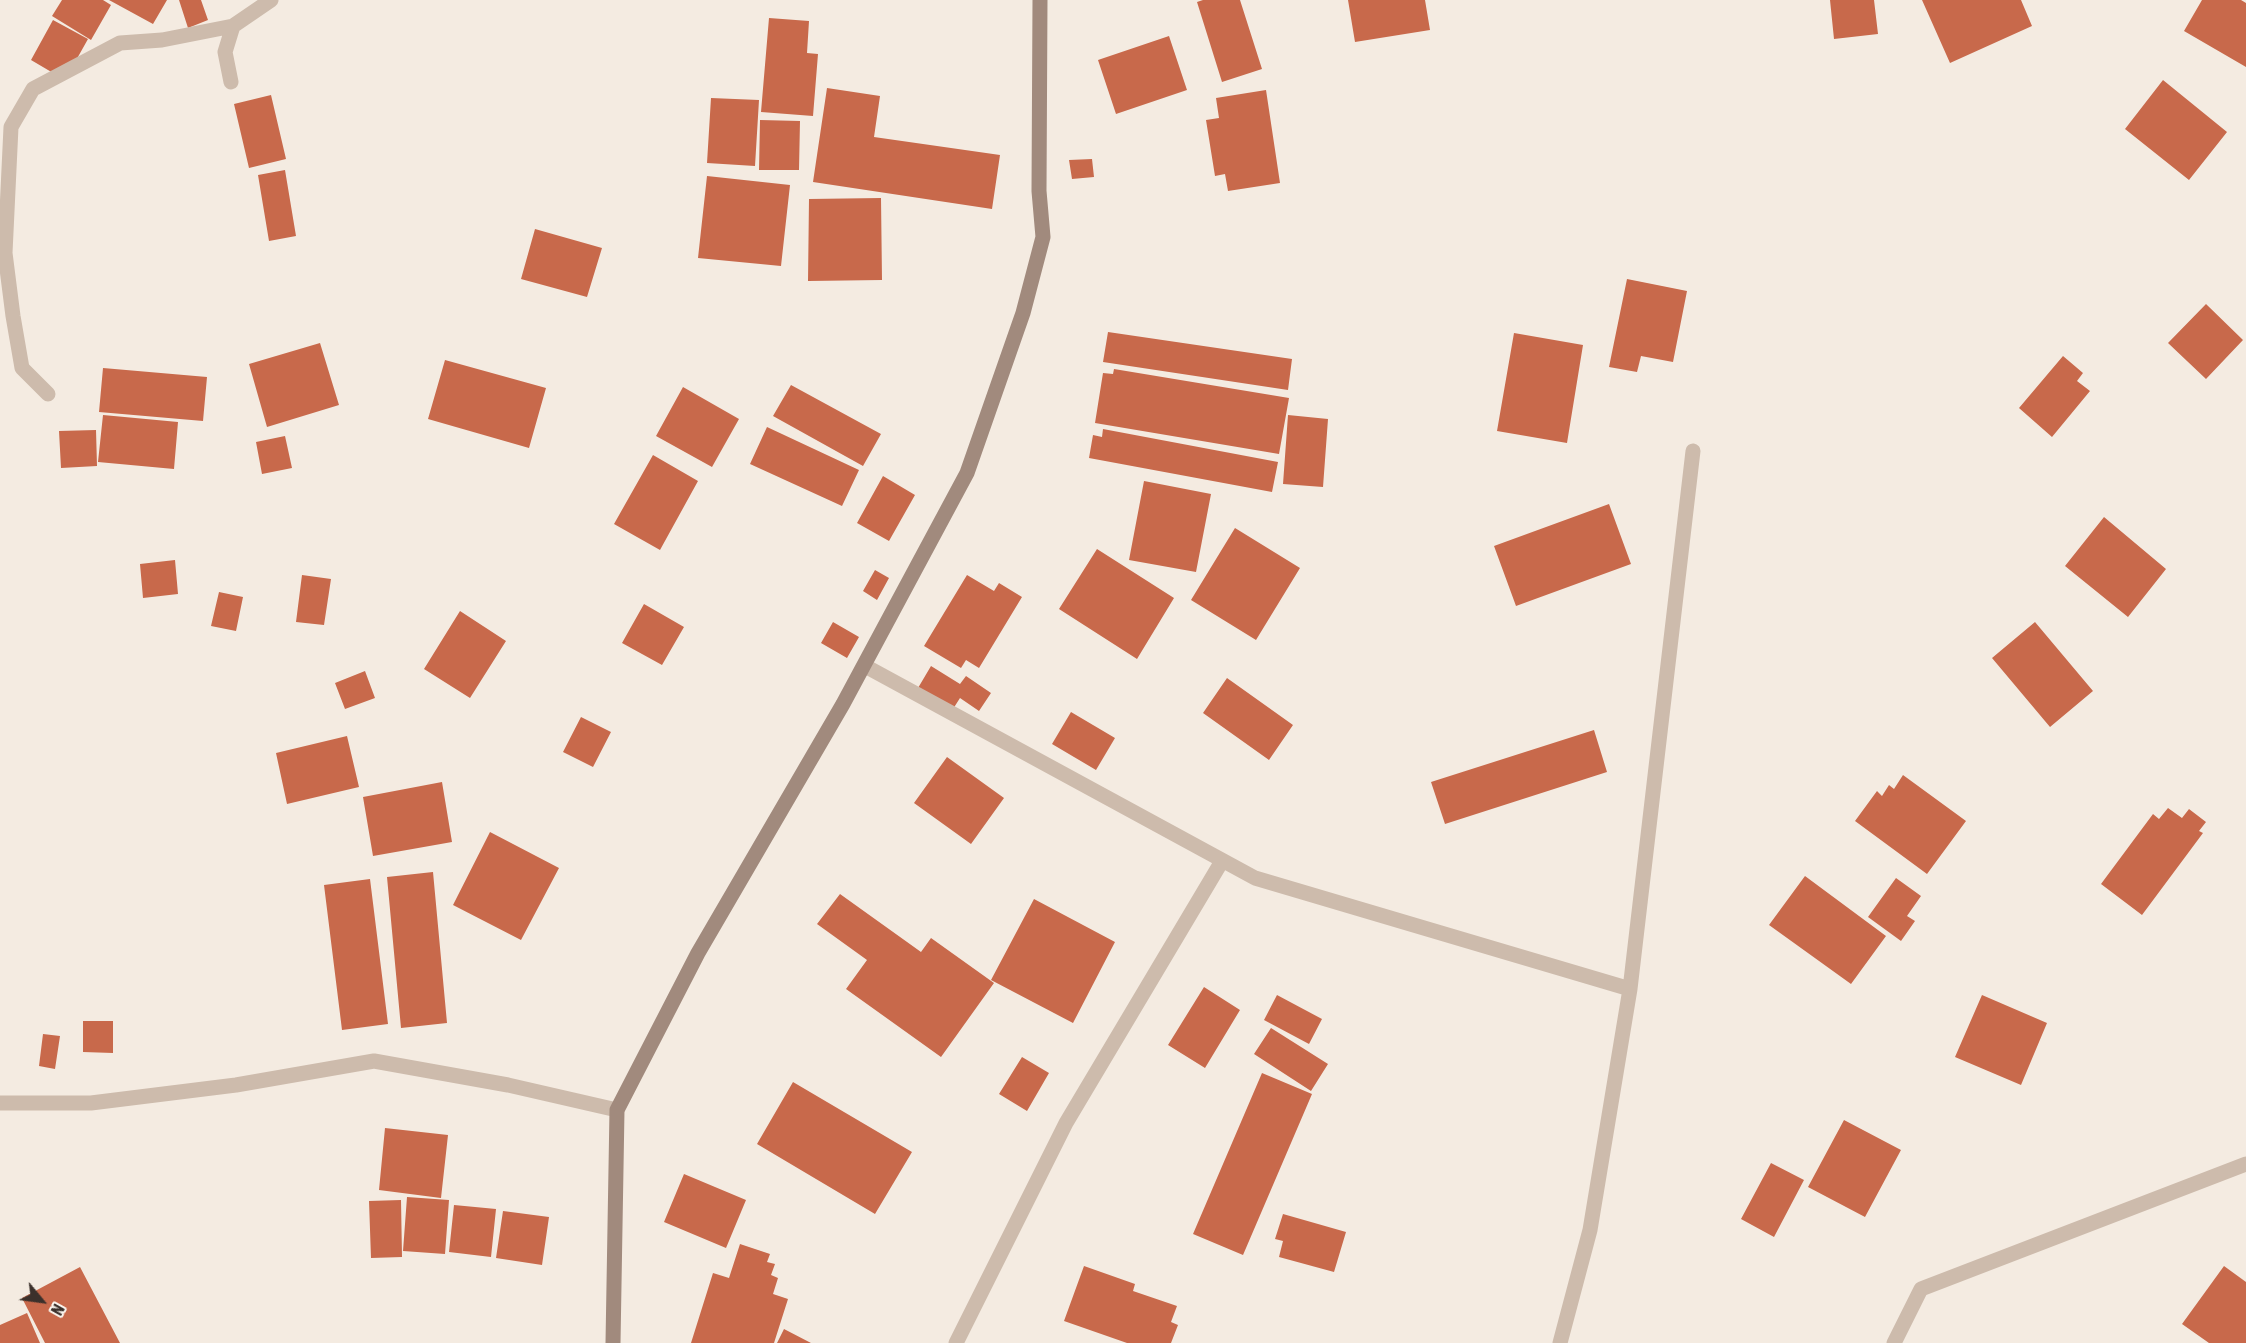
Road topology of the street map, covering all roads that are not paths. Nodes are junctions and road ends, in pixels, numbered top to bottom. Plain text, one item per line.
1 (271, 0) edge
2 (1040, 0) edge
3 (233, 26) junction
4 (231, 82) dead end
5 (48, 394) dead end
6 (1693, 451) dead end
7 (865, 666) junction
8 (1222, 861) junction
9 (1630, 989) junction
10 (0, 1102) edge
11 (616, 1110) junction
12 (2246, 1164) edge
13 (613, 1343) edge
14 (956, 1343) edge
15 (1560, 1343) edge
16 (1894, 1343) edge

1 - 3 street
2 - 7 street
3 - 4 street
3 - 5 street
6 - 9 street
7 - 8 street
7 - 11 street
8 - 9 street
8 - 14 street
9 - 15 street
10 - 11 street
11 - 13 street
12 - 16 street

